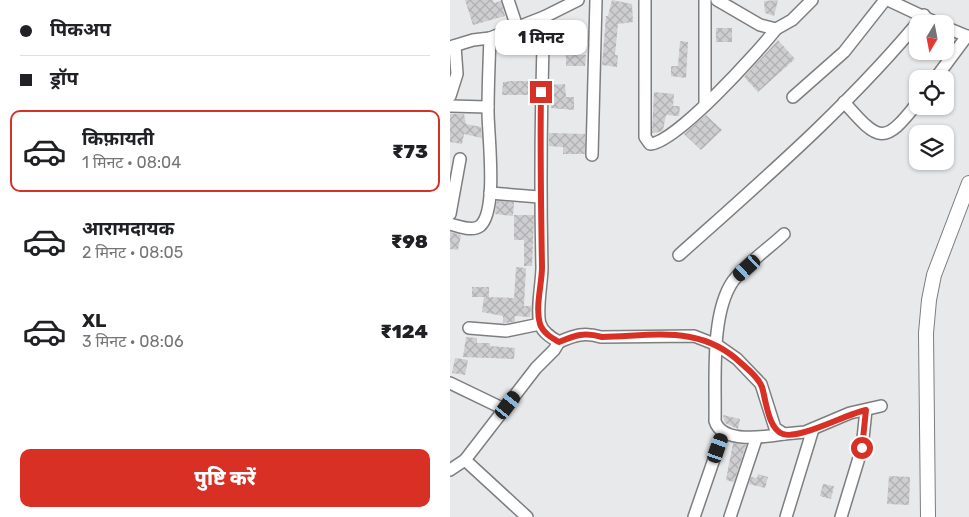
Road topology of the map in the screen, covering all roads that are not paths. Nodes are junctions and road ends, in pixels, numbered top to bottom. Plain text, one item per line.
1 (508, 0) edge
2 (596, 0) edge
3 (645, 0) edge
4 (705, 0) edge
5 (717, 0) edge
6 (885, 0) edge
7 (888, 0) edge
8 (572, 1) edge
9 (810, 1) edge
10 (924, 15) edge
11 (544, 17) junction
12 (517, 27) junction
13 (776, 29) junction
14 (954, 31) edge
15 (909, 33) edge
16 (968, 36) edge
17 (490, 38) junction
18 (452, 47) edge
19 (942, 70) edge
20 (450, 96) edge
21 (793, 97) dead end
22 (844, 102) junction
23 (705, 104) junction
24 (450, 106) edge
25 (488, 107) junction
26 (909, 113) edge
27 (592, 155) dead end
28 (460, 159) dead end
29 (969, 184) edge
30 (490, 193) junction
31 (539, 197) junction
32 (450, 214) edge
33 (450, 224) edge
34 (784, 234) dead end
35 (679, 255) dead end
36 (540, 324) junction
37 (469, 328) dead end
38 (559, 342) junction
39 (717, 346) junction
40 (450, 383) edge
41 (881, 406) dead end
42 (504, 409) junction
43 (866, 410) junction
44 (813, 429) junction
45 (724, 433) junction
46 (784, 434) junction
47 (756, 438) junction
48 (450, 455) edge
49 (462, 462) junction
50 (450, 470) edge
51 (526, 517) edge
52 (694, 517) edge
53 (730, 517) edge
54 (786, 517) edge
55 (841, 517) edge
56 (928, 517) edge

1 - 12 street
2 - 27 street
3 - 23 street
4 - 23 street
5 - 13 street
6 - 21 street
7 - 10 street
8 - 11 street
9 - 13 street
11 - 12 street
11 - 31 street
12 - 17 street
13 - 23 street
14 - 16 street
15 - 22 street
16 - 19 street
17 - 18 street
17 - 25 street
18 - 20 street
22 - 26 street
22 - 35 street
24 - 25 street
25 - 30 street
28 - 32 street
29 - 56 street
30 - 31 street
30 - 33 street
31 - 36 street
34 - 39 street
36 - 37 street
36 - 38 street
38 - 39 street
38 - 42 street
39 - 45 street
39 - 46 street
40 - 42 street
41 - 43 street
42 - 49 street
43 - 44 street
43 - 55 street
44 - 46 street
44 - 54 street
45 - 47 street
45 - 52 street
46 - 47 street
47 - 53 street
48 - 49 street
49 - 50 street
49 - 51 street

